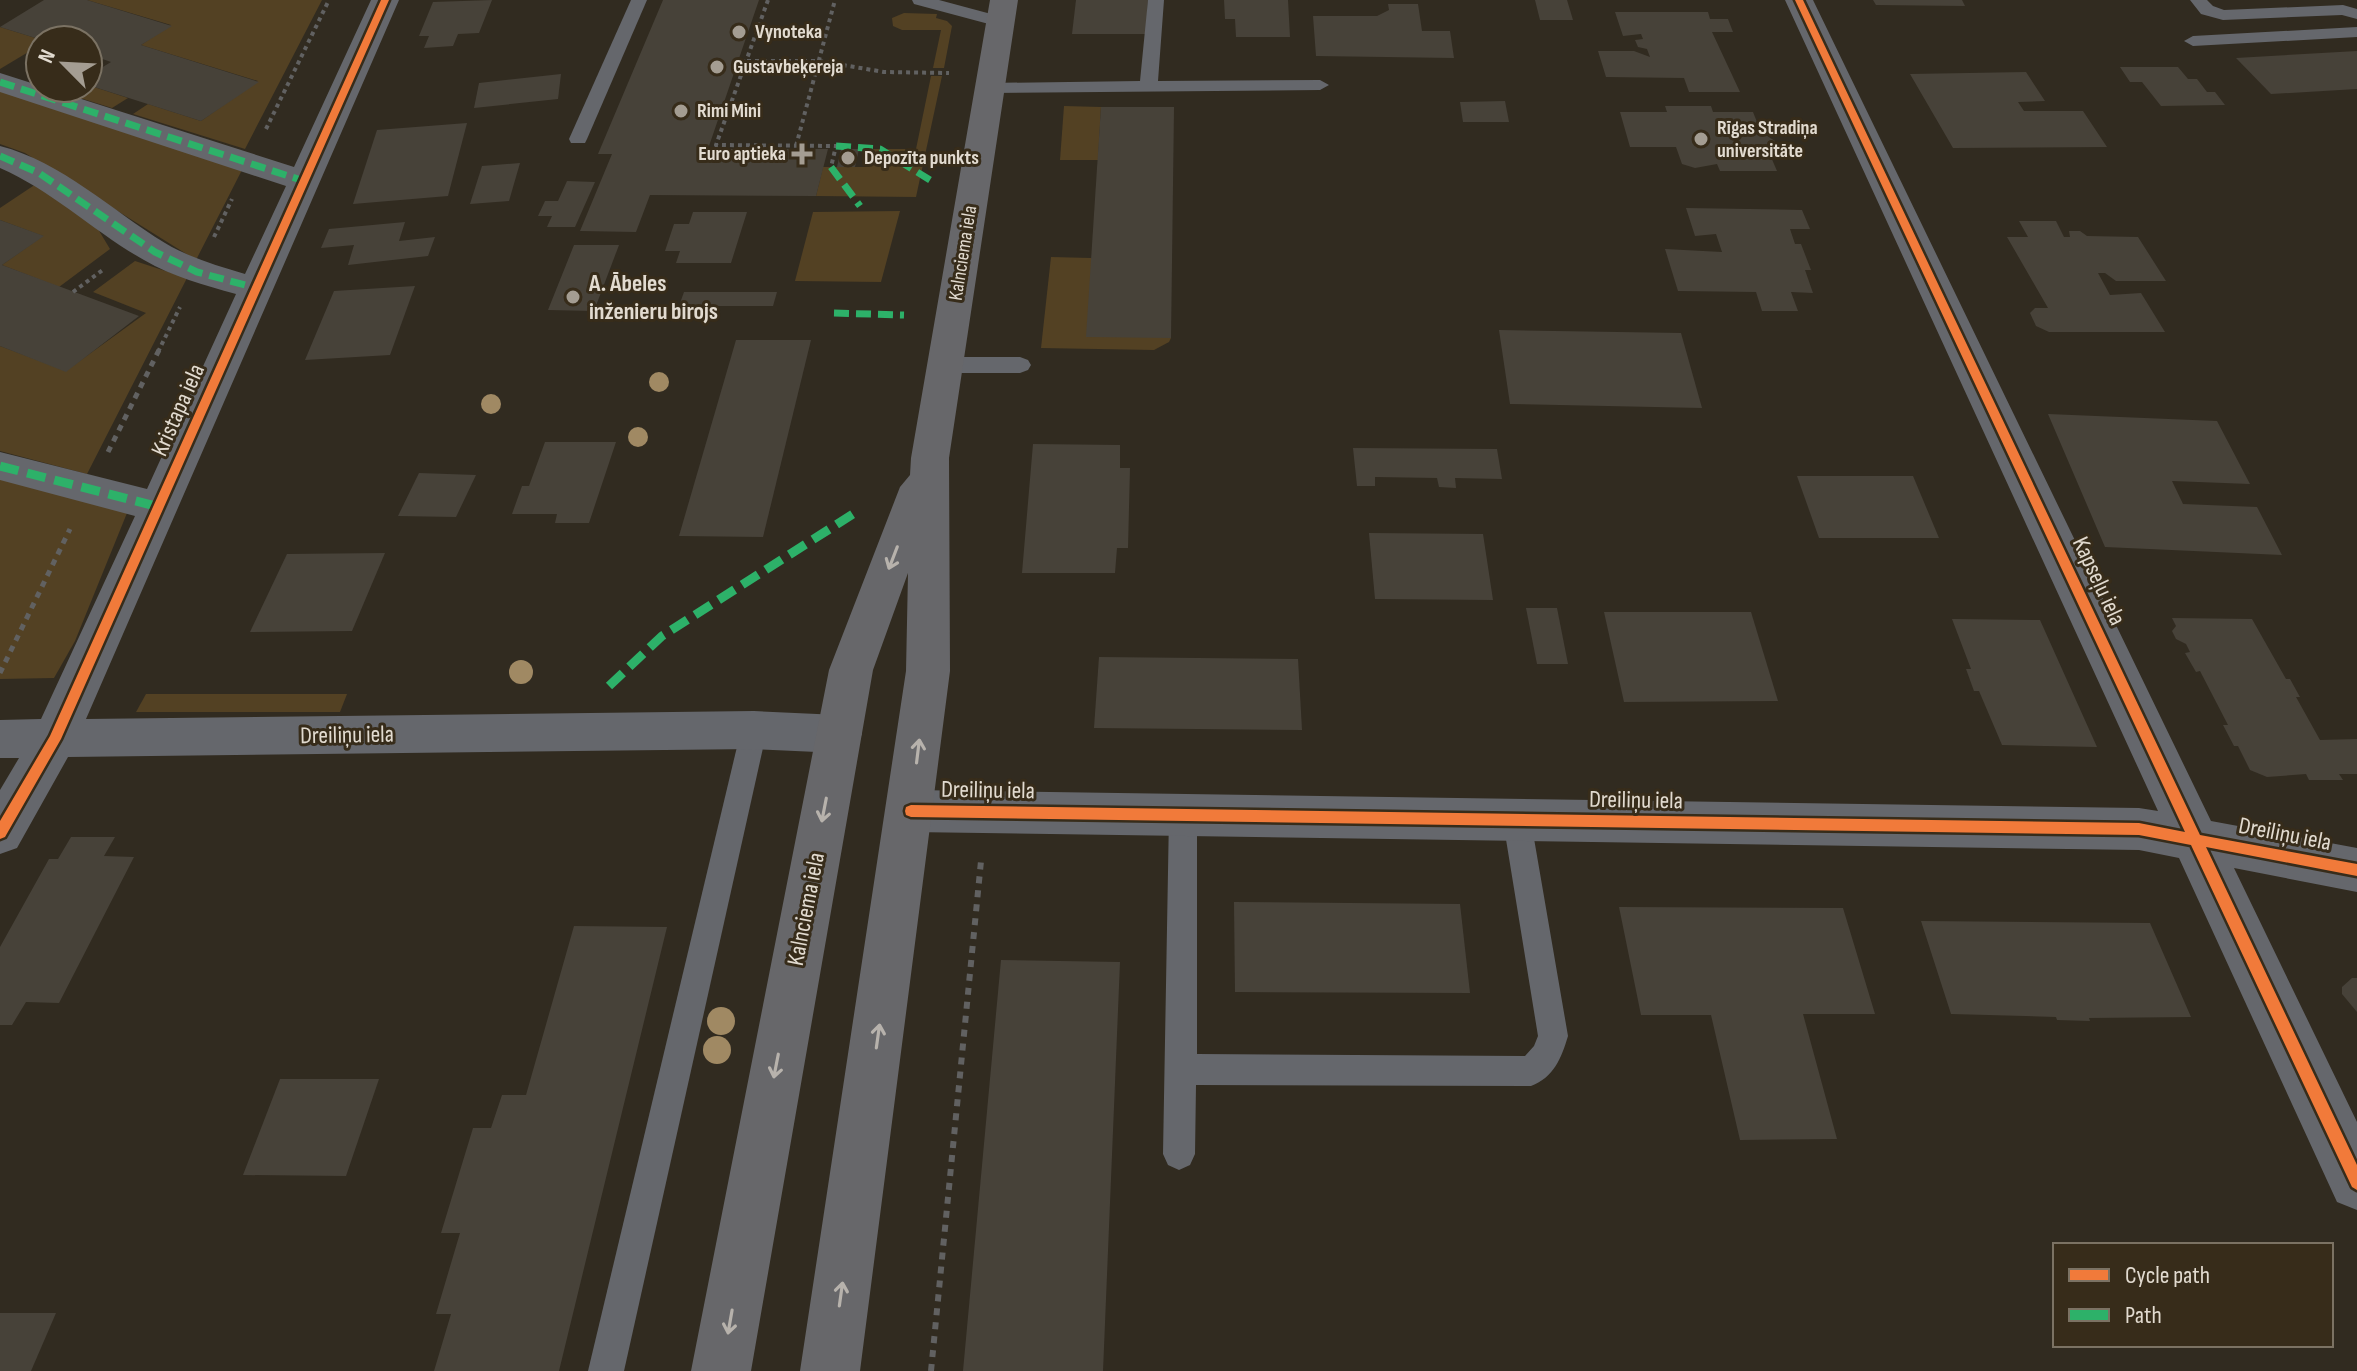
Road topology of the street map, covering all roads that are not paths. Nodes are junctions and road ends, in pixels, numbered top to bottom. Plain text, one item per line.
1 (385, 0) edge
2 (639, 0) edge
3 (920, 0) edge
4 (1156, 0) edge
5 (1799, 0) edge
6 (2198, 0) edge
7 (1002, 11) edge
8 (2357, 14) edge
9 (2357, 32) edge
10 (2193, 41) dead end
11 (0, 82) edge
12 (1320, 85) dead end
13 (1148, 87) junction
14 (989, 88) junction
15 (578, 139) dead end
16 (0, 156) edge
17 (304, 181) junction
18 (256, 288) junction
19 (945, 365) junction
20 (1020, 365) dead end
21 (930, 458) junction
22 (0, 466) edge
23 (159, 507) junction
24 (754, 730) junction
25 (839, 734) junction
26 (0, 739) edge
27 (55, 739) junction
28 (911, 811) junction
29 (1183, 815) junction
30 (1517, 821) junction
31 (0, 833) edge
32 (2197, 840) junction
33 (2357, 870) edge
34 (1181, 1069) junction
35 (1179, 1154) dead end
36 (2357, 1182) edge
37 (606, 1371) edge
38 (721, 1371) edge
39 (830, 1371) edge

1 - 17 street, Kristapa iela
2 - 15 lane
3 - 7 lane
4 - 13 lane
5 - 32 street, Kapseļu iela
6 - 8 lane
7 - 14 main road, Kalnciema iela
9 - 10 lane
11 - 17 street
12 - 13 lane
13 - 14 lane
14 - 19 main road, Kalnciema iela
16 - 18 street
17 - 18 street, Kristapa iela
18 - 23 street, Kristapa iela
19 - 20 lane
19 - 21 main road, Kalnciema iela
21 -> 25 main road, Kalnciema iela
28 -> 21 main road, Kalnciema iela
22 - 23 street
23 - 27 street, Kristapa iela
24 - 25 street, Dreiliņu iela
24 - 27 street, Dreiliņu iela
24 - 37 lane
25 -> 38 main road, Kalnciema iela
26 - 27 street, Dreiliņu iela
27 - 31 street, Kristapa iela
28 - 29 street, Dreiliņu iela
39 -> 28 main road, Kalnciema iela
29 - 30 street, Dreiliņu iela
29 - 34 lane
30 - 32 street, Dreiliņu iela
30 - 34 lane
32 - 33 street, Dreiliņu iela
32 - 36 street, Kapseļu iela
34 - 35 lane

